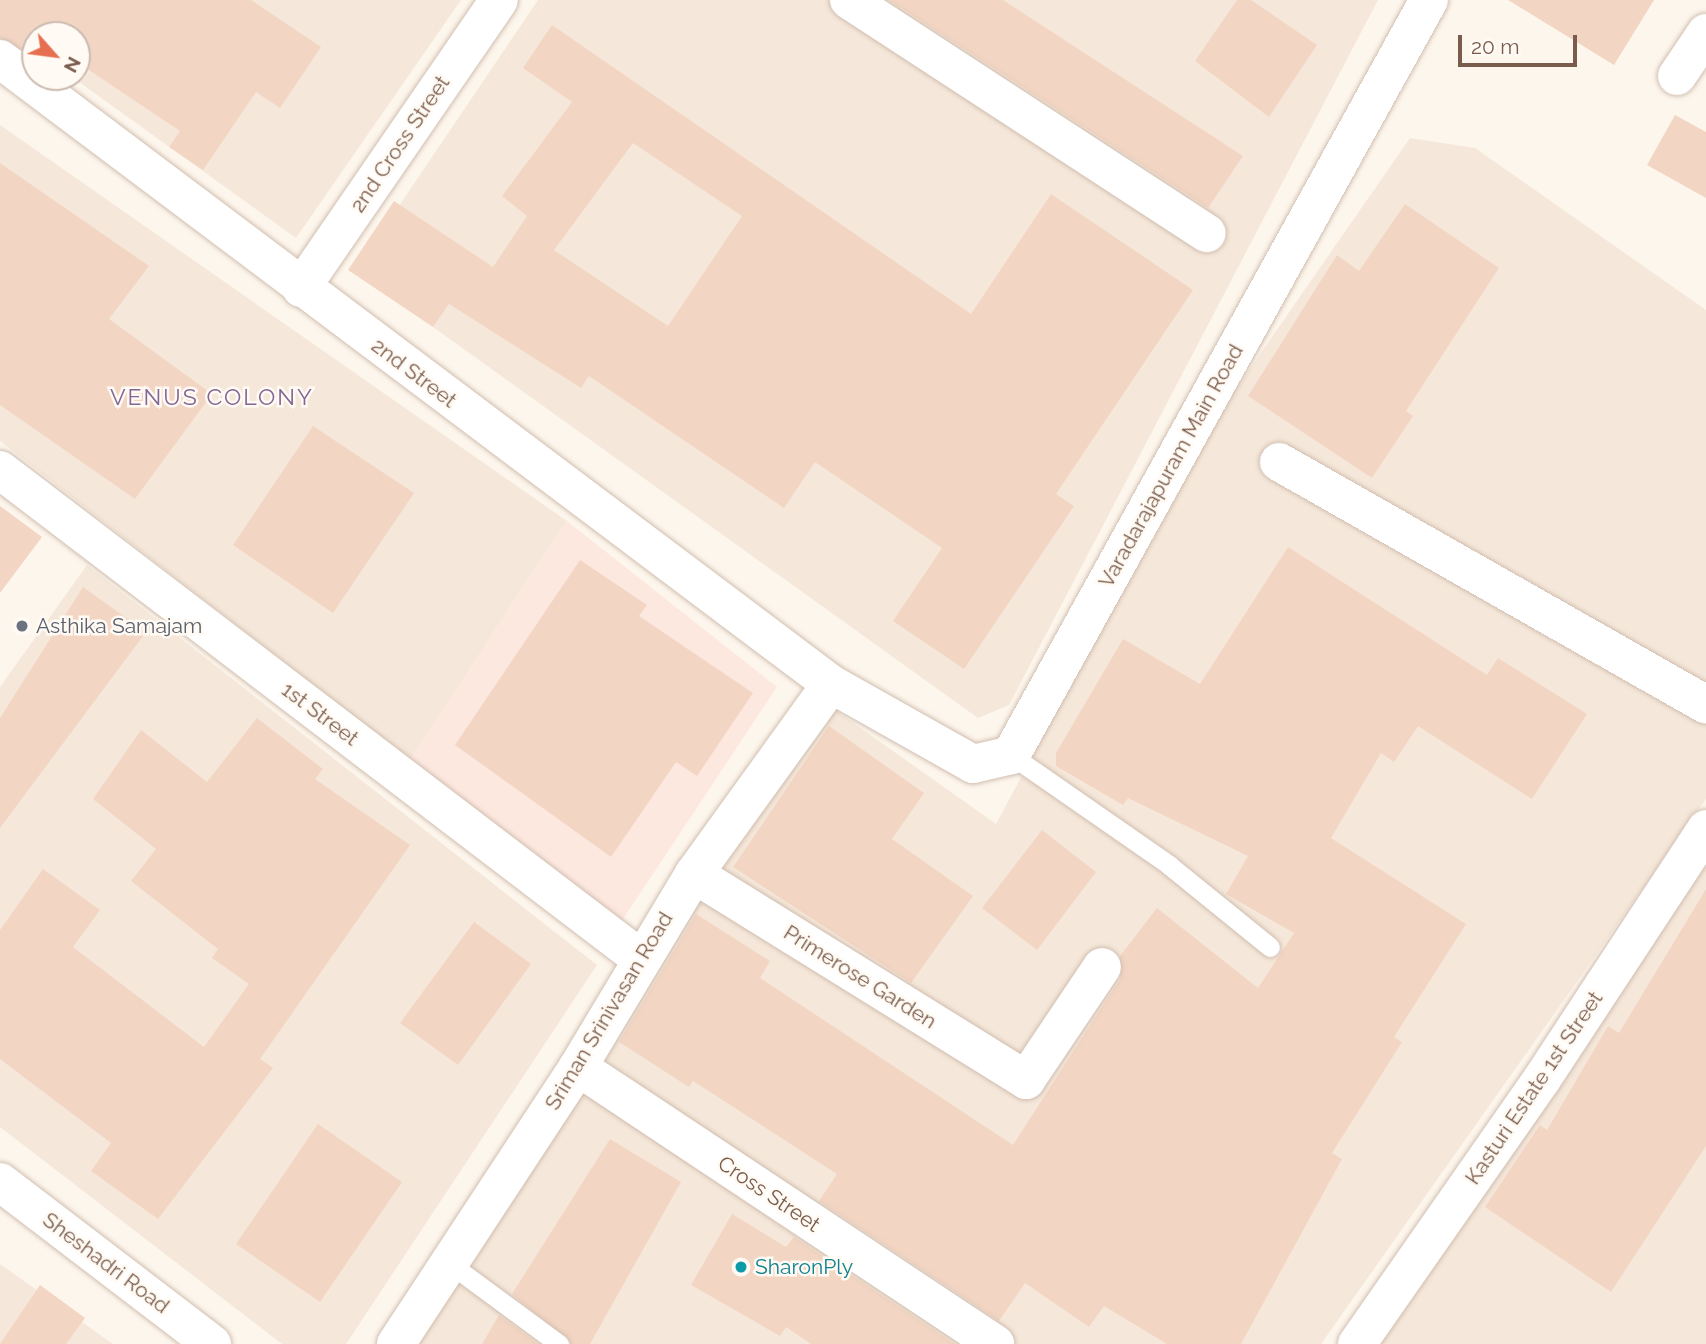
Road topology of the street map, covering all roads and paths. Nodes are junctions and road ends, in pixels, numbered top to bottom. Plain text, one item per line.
1 (499, 0) edge
2 (849, 0) edge
3 (1429, 0) edge
4 (1706, 33) edge
5 (0, 59) edge
6 (1677, 76) dead end
7 (1207, 233) dead end
8 (301, 288) junction
9 (1279, 462) dead end
10 (0, 470) edge
11 (831, 684) junction
12 (1706, 705) edge
13 (1011, 755) junction
14 (1706, 830) edge
15 (694, 874) junction
16 (1270, 947) dead end
17 (640, 958) junction
18 (1102, 967) dead end
19 (578, 1067) junction
20 (0, 1182) edge
21 (449, 1263) junction
22 (212, 1344) edge
23 (396, 1344) edge
24 (559, 1344) edge
25 (995, 1344) edge
26 (1357, 1344) edge

1 - 8 street, 2nd Cross Street
2 - 7 street
3 - 13 street, Varadarajapuram Main Road
4 - 6 street
5 - 8 street, 2nd Street
8 - 11 street, 2nd Street
9 - 12 street
10 - 17 street, 1st Street
11 - 13 street
11 - 15 street, Sriman Srinivasan Road
13 - 16 lane
14 - 26 street, Kasturi Estate 1st Street
15 - 17 street, Sriman Srinivasan Road
15 - 18 street, Primerose Garden
17 - 19 street, Sriman Srinivasan Road
19 - 21 street, Sriman Srinivasan Road
19 - 25 street, Cross Street
20 - 22 street, Sheshadri Road
21 - 23 street, Sriman Srinivasan Road
21 - 24 lane

